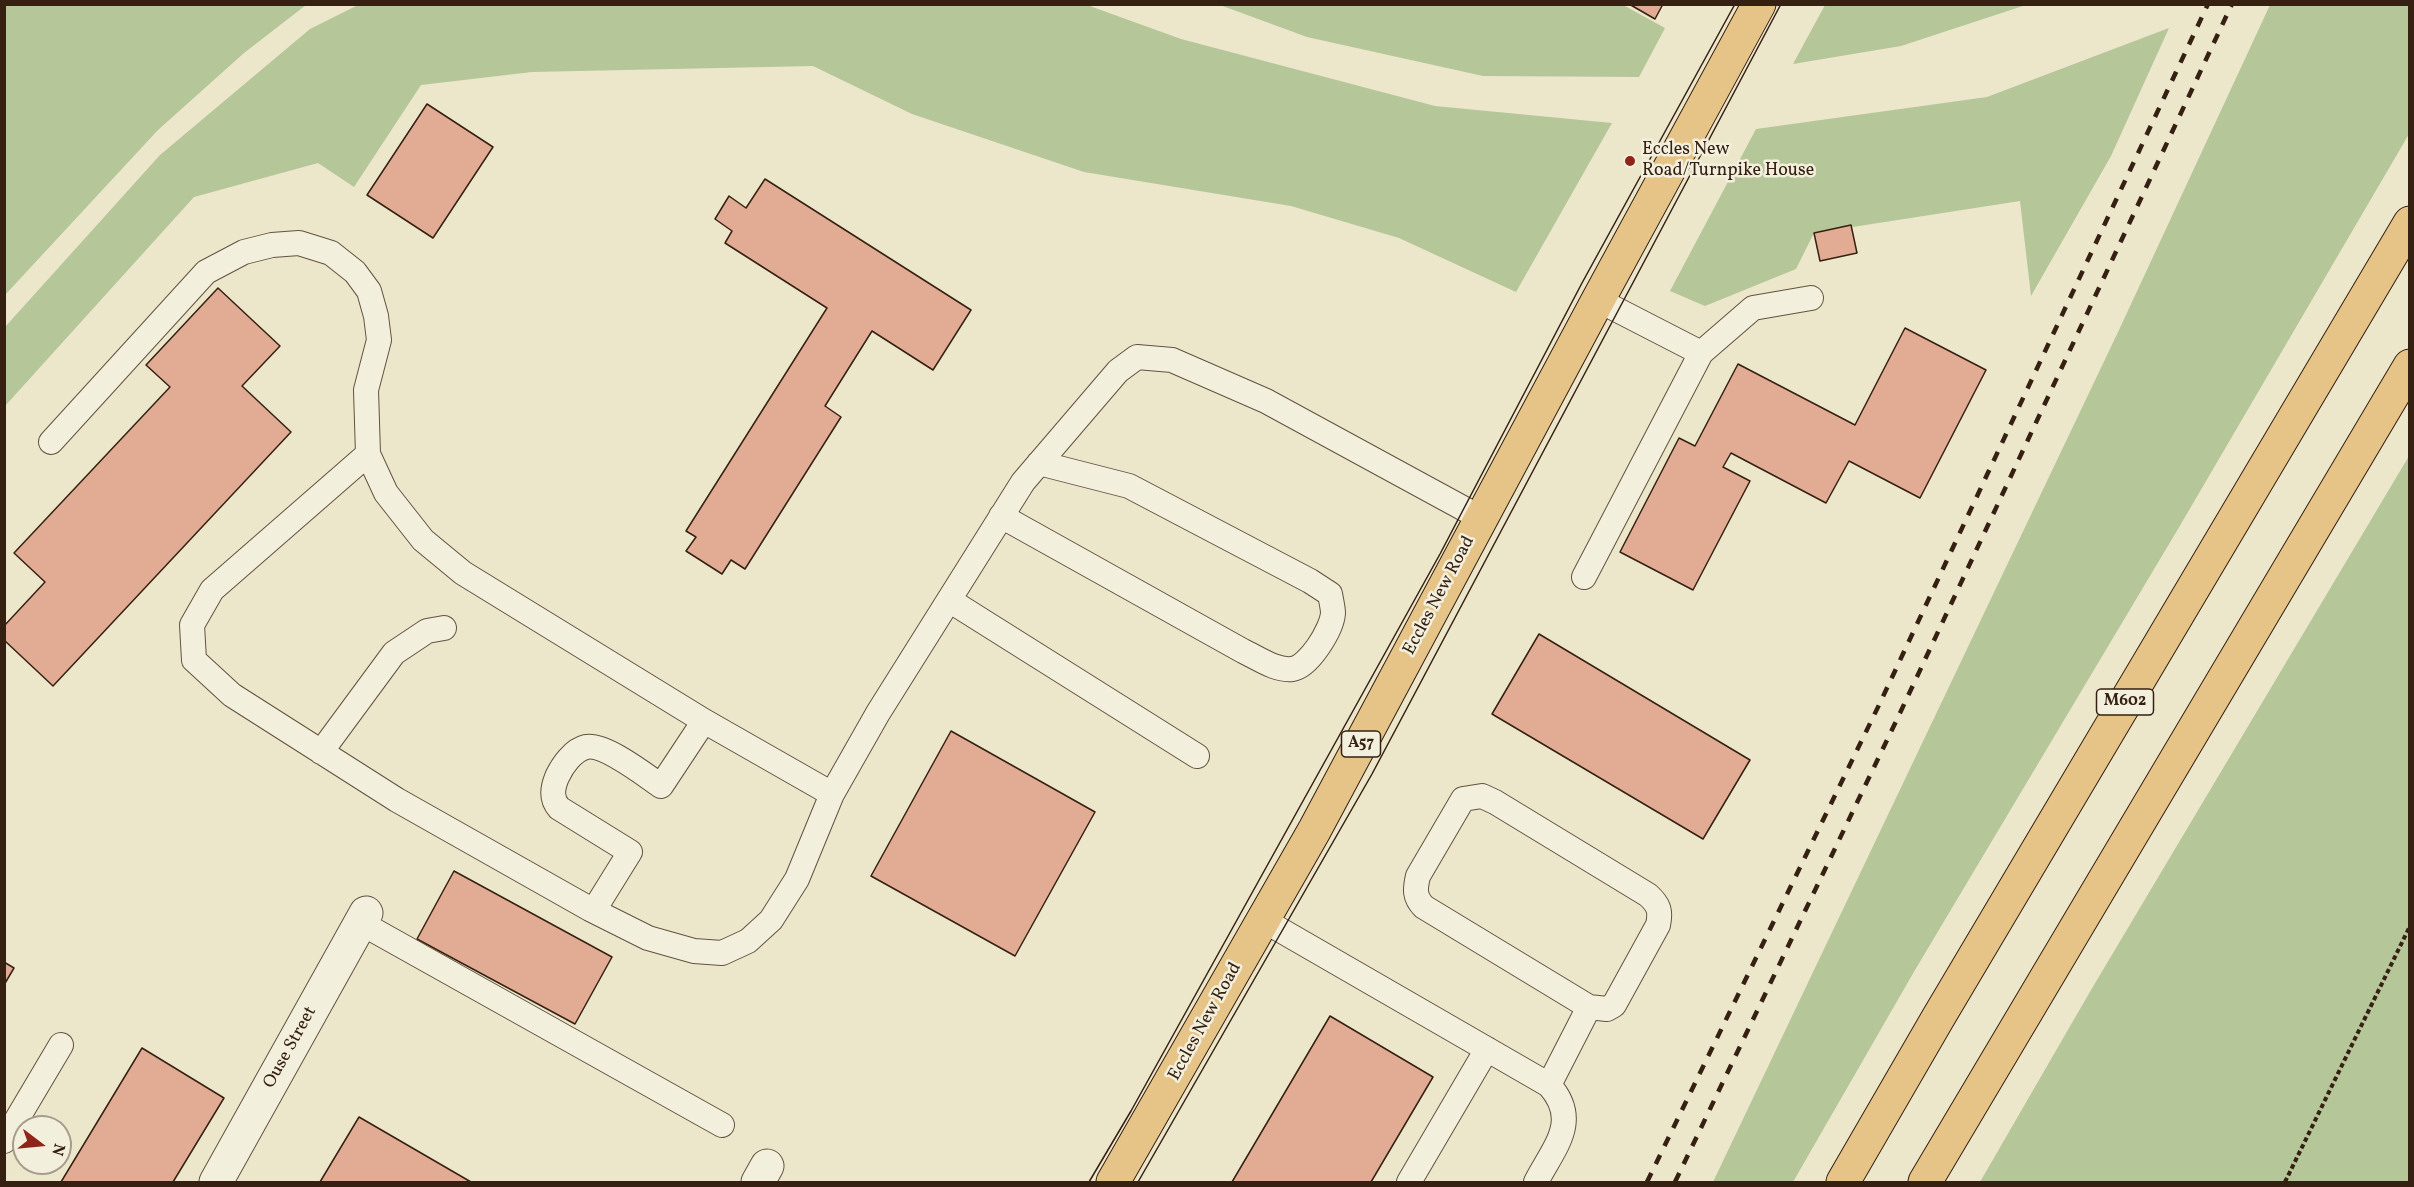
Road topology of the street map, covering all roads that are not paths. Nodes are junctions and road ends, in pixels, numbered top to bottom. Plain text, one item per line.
1 (1759, 4) edge
2 (2409, 224) edge
3 (1811, 298) dead end
4 (1598, 300) junction
5 (1701, 353) junction
6 (2409, 366) edge
7 (51, 441) dead end
8 (368, 454) junction
9 (1039, 462) junction
10 (1001, 516) junction
11 (1481, 518) junction
12 (1584, 577) dead end
13 (949, 600) junction
14 (444, 628) dead end
15 (704, 721) junction
16 (321, 752) junction
17 (1197, 756) dead end
18 (832, 794) junction
19 (594, 910) junction
20 (364, 918) joint
21 (1263, 920) junction
22 (1589, 1007) junction
23 (61, 1045) dead end
24 (1487, 1049) junction
25 (1549, 1085) junction
26 (722, 1125) dead end
27 (4, 1141) edge
28 (216, 1182) edge
29 (1113, 1182) edge
30 (1409, 1182) edge
31 (1536, 1182) edge
32 (1843, 1182) edge
33 (1925, 1182) edge

1 - 4 main road, Eccles New Road / A57
2 - 32 main road, M602
3 - 5 lane
4 - 5 lane
4 - 11 main road, Eccles New Road / A57
5 - 12 lane
6 - 33 main road
7 - 8 lane
8 - 15 lane
8 - 16 lane
9 - 10 lane
9 - 10 lane
9 - 11 lane
10 - 13 lane
11 - 21 main road, Eccles New Road / A57
13 - 17 lane
13 - 18 lane
14 - 16 lane
15 - 18 lane
15 - 19 lane
16 - 19 lane
18 - 19 lane
20 - 26 lane
20 - 28 street, Ouse Street
21 - 24 lane
21 - 29 main road, Eccles New Road / A57
22 - 22 lane
22 - 25 lane
23 - 27 lane
24 - 25 lane
24 - 30 lane
25 - 31 lane

